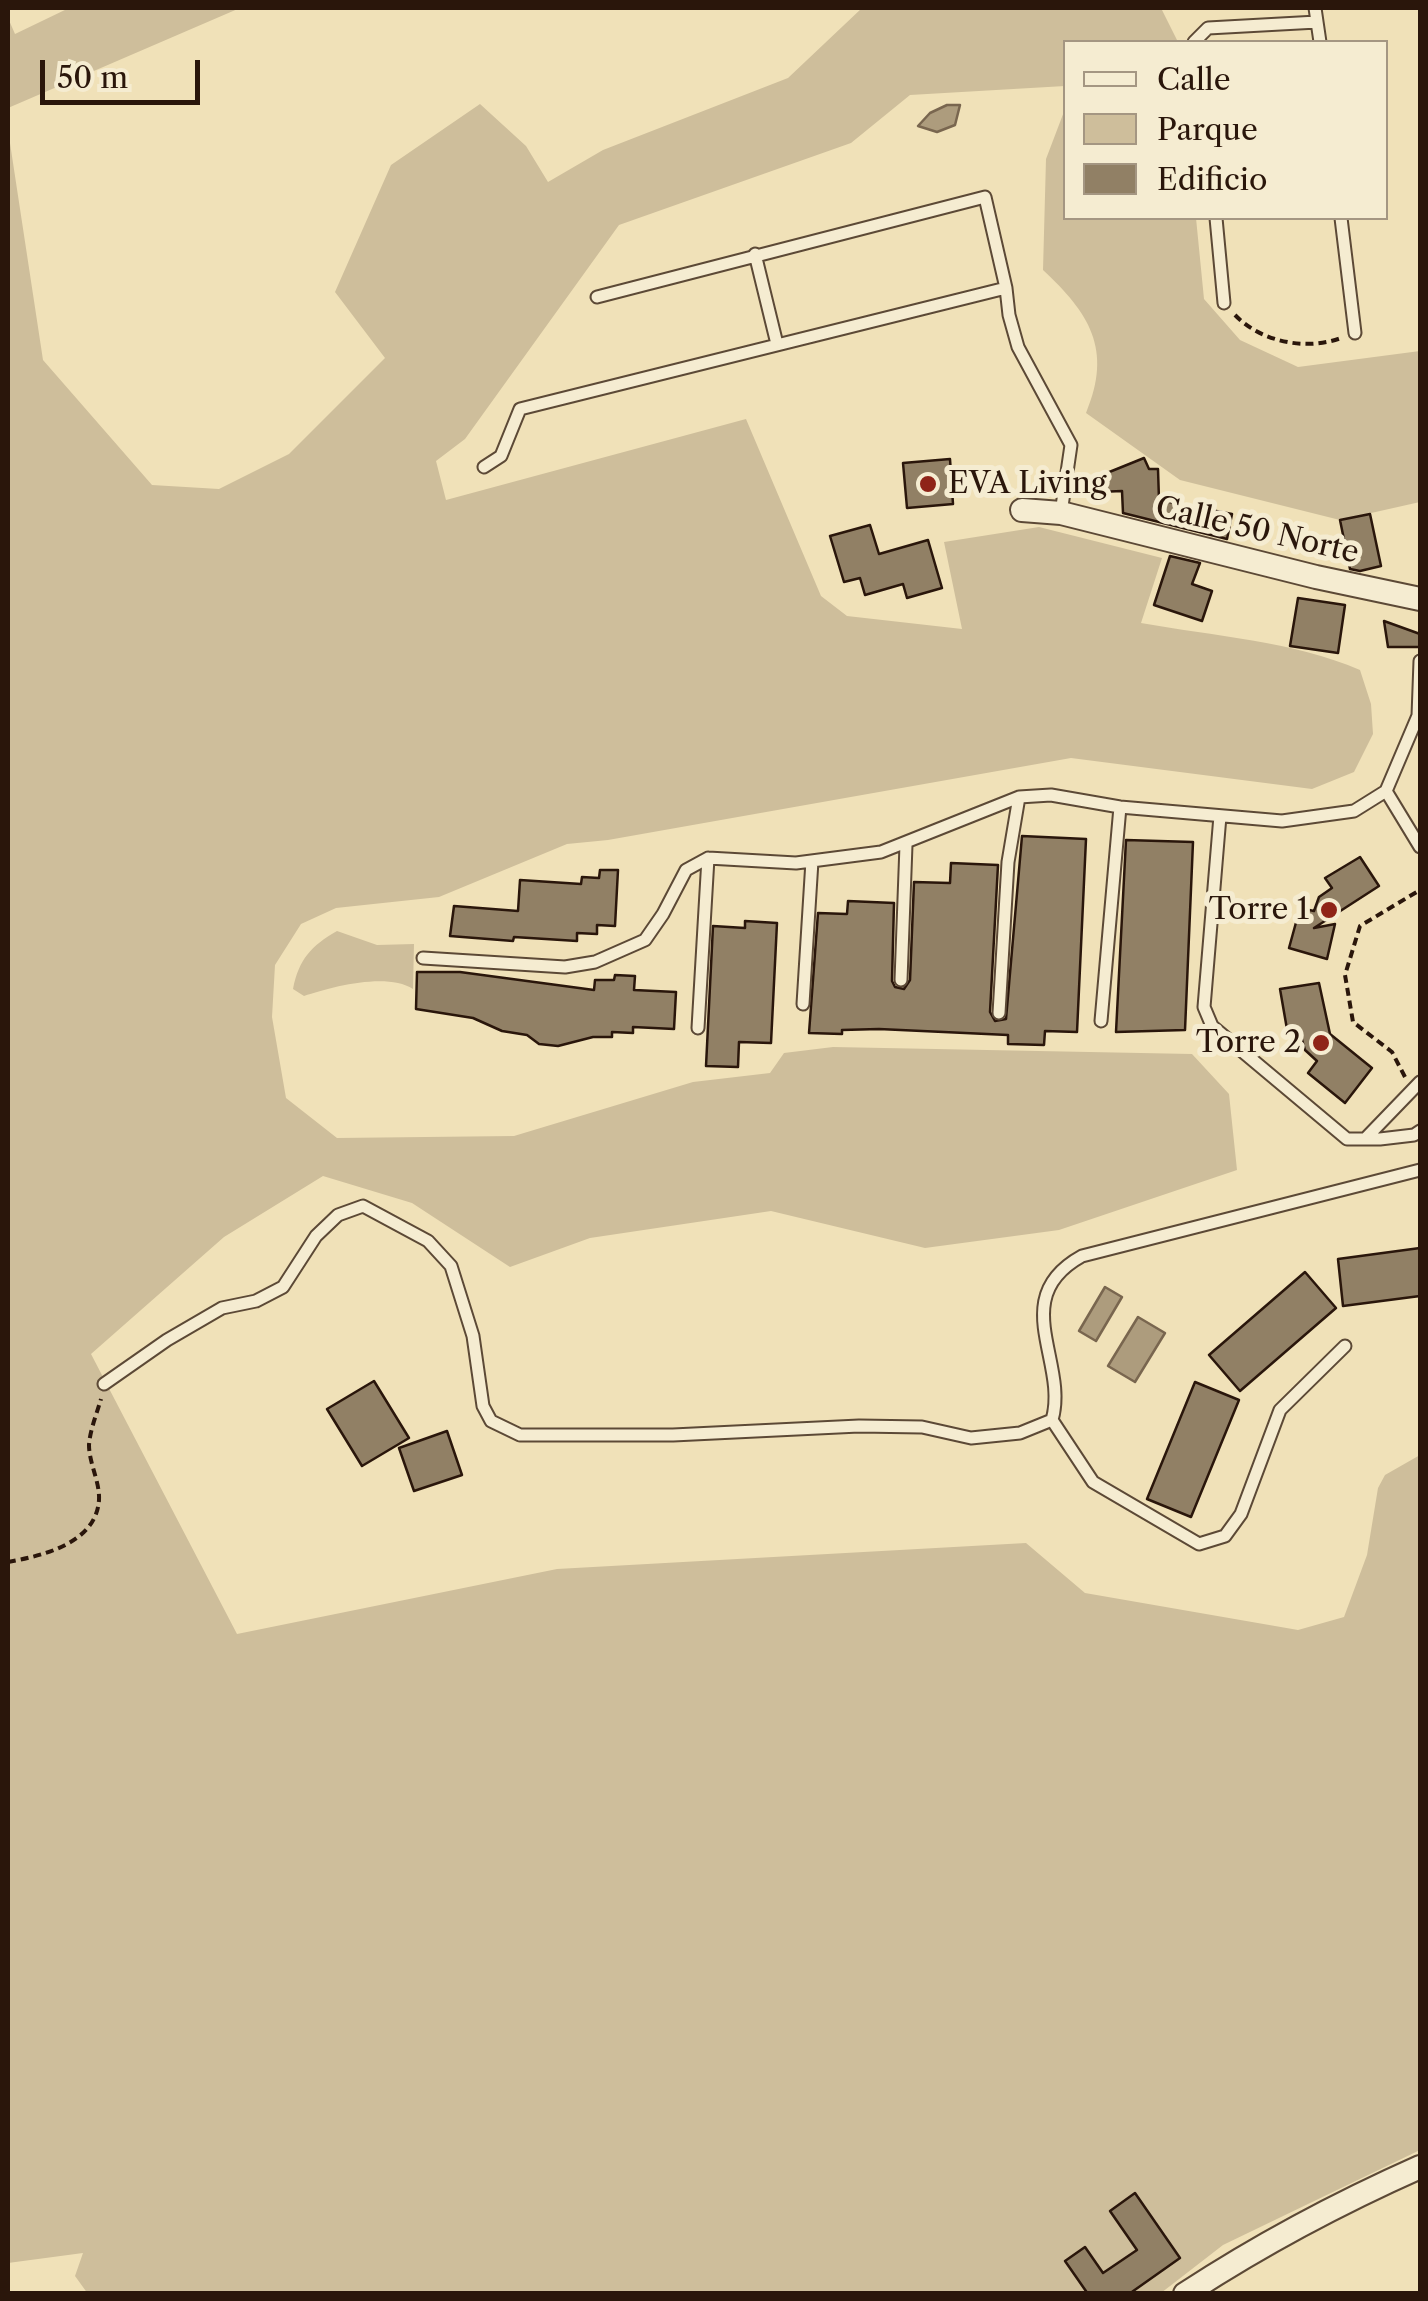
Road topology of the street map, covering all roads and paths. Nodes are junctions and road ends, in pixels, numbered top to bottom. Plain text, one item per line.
1 (1315, 8) edge
2 (1317, 22) junction
3 (1196, 40) edge
4 (1320, 40) edge
5 (1216, 220) edge
6 (1341, 220) edge
7 (755, 254) junction
8 (1006, 288) junction
9 (597, 297) dead end
10 (1224, 303) joint
11 (1355, 333) joint
12 (777, 344) junction
13 (484, 467) dead end
14 (1022, 510) dead end
15 (1061, 513) junction
16 (1420, 599) edge
17 (1420, 661) edge
18 (1419, 714) edge
19 (1386, 791) junction
20 (1019, 797) junction
21 (1120, 807) junction
22 (1220, 816) junction
23 (906, 844) junction
24 (1420, 847) edge
25 (708, 858) junction
26 (812, 862) junction
27 (1420, 890) edge
28 (423, 958) dead end
29 (901, 980) dead end
30 (803, 1004) dead end
31 (1000, 1013) dead end
32 (1101, 1021) dead end
33 (698, 1028) dead end
34 (1417, 1085) edge
35 (1420, 1131) edge
36 (1365, 1139) junction
37 (1420, 1170) edge
38 (1345, 1346) dead end
39 (104, 1384) joint
40 (1052, 1420) junction
41 (8, 1562) edge
42 (1420, 2166) edge
43 (1185, 2294) edge

1 - 2 lane
2 - 3 lane
2 - 4 lane
5 - 10 lane
6 - 11 lane
7 - 8 lane
7 - 9 lane
7 - 12 lane
8 - 12 lane
8 - 15 lane
10 - 11 path
12 - 13 lane
14 - 15 street, Calle 50 Norte
15 - 16 street, Calle 50 Norte
17 - 18 lane
18 - 19 lane
19 - 22 lane
19 - 24 lane
20 - 21 lane
20 - 23 lane
20 - 31 lane
21 - 22 lane
21 - 32 lane
22 - 36 lane
23 - 26 lane
23 - 29 lane
25 - 26 lane
25 - 28 lane
25 - 33 lane
26 - 30 lane
27 - 34 path
34 - 36 lane
35 - 36 lane
37 - 40 lane
38 - 40 lane
39 - 40 lane
39 - 41 path
42 - 43 street

